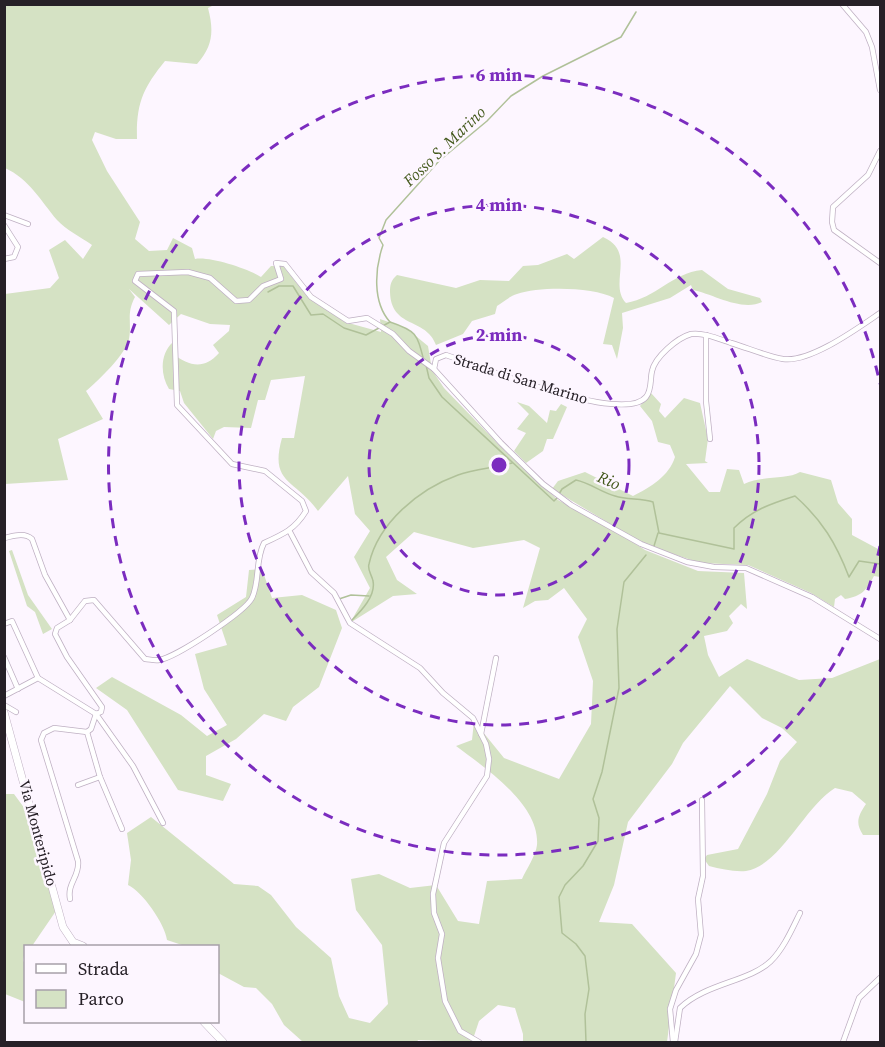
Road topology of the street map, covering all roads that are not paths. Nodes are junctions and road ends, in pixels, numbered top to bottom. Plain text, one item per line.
1 (842, 4) edge
2 (880, 90) edge
3 (880, 151) edge
4 (4, 215) edge
5 (28, 224) dead end
6 (4, 225) edge
7 (4, 259) edge
8 (880, 263) edge
9 (880, 313) edge
10 (706, 335) junction
11 (434, 369) junction
12 (710, 439) dead end
13 (290, 532) junction
14 (4, 538) edge
15 (70, 620) junction
16 (4, 624) edge
17 (880, 639) edge
18 (4, 657) edge
19 (496, 658) dead end
20 (38, 678) junction
21 (18, 689) junction
22 (4, 696) edge
23 (4, 705) edge
24 (4, 711) edge
25 (16, 712) dead end
26 (94, 713) junction
27 (87, 732) junction
28 (481, 734) junction
29 (100, 777) junction
30 (78, 784) dead end
31 (702, 800) dead end
32 (164, 823) dead end
33 (122, 829) dead end
34 (70, 899) dead end
35 (800, 913) dead end
36 (80, 945) edge
37 (880, 978) edge
38 (205, 1023) edge
39 (223, 1042) edge
40 (479, 1042) edge
41 (674, 1042) edge
42 (843, 1042) edge

1 - 2 street
3 - 8 street
4 - 5 street
6 - 7 street
9 - 10 street
10 - 11 street, Strada di San Marino
10 - 12 street
11 - 13 street
11 - 17 street, Strada di San Marino
13 - 15 street
13 - 28 street
14 - 15 street
15 - 26 street
16 - 20 street
18 - 21 street
19 - 28 street
20 - 21 street
20 - 26 street
21 - 22 street
23 - 25 street
24 - 36 street, Via Monteripido
26 - 27 street
26 - 32 street
27 - 29 street
27 - 34 street
28 - 40 street
29 - 30 street
29 - 33 street
31 - 41 street
35 - 41 street
37 - 42 street
38 - 39 street

